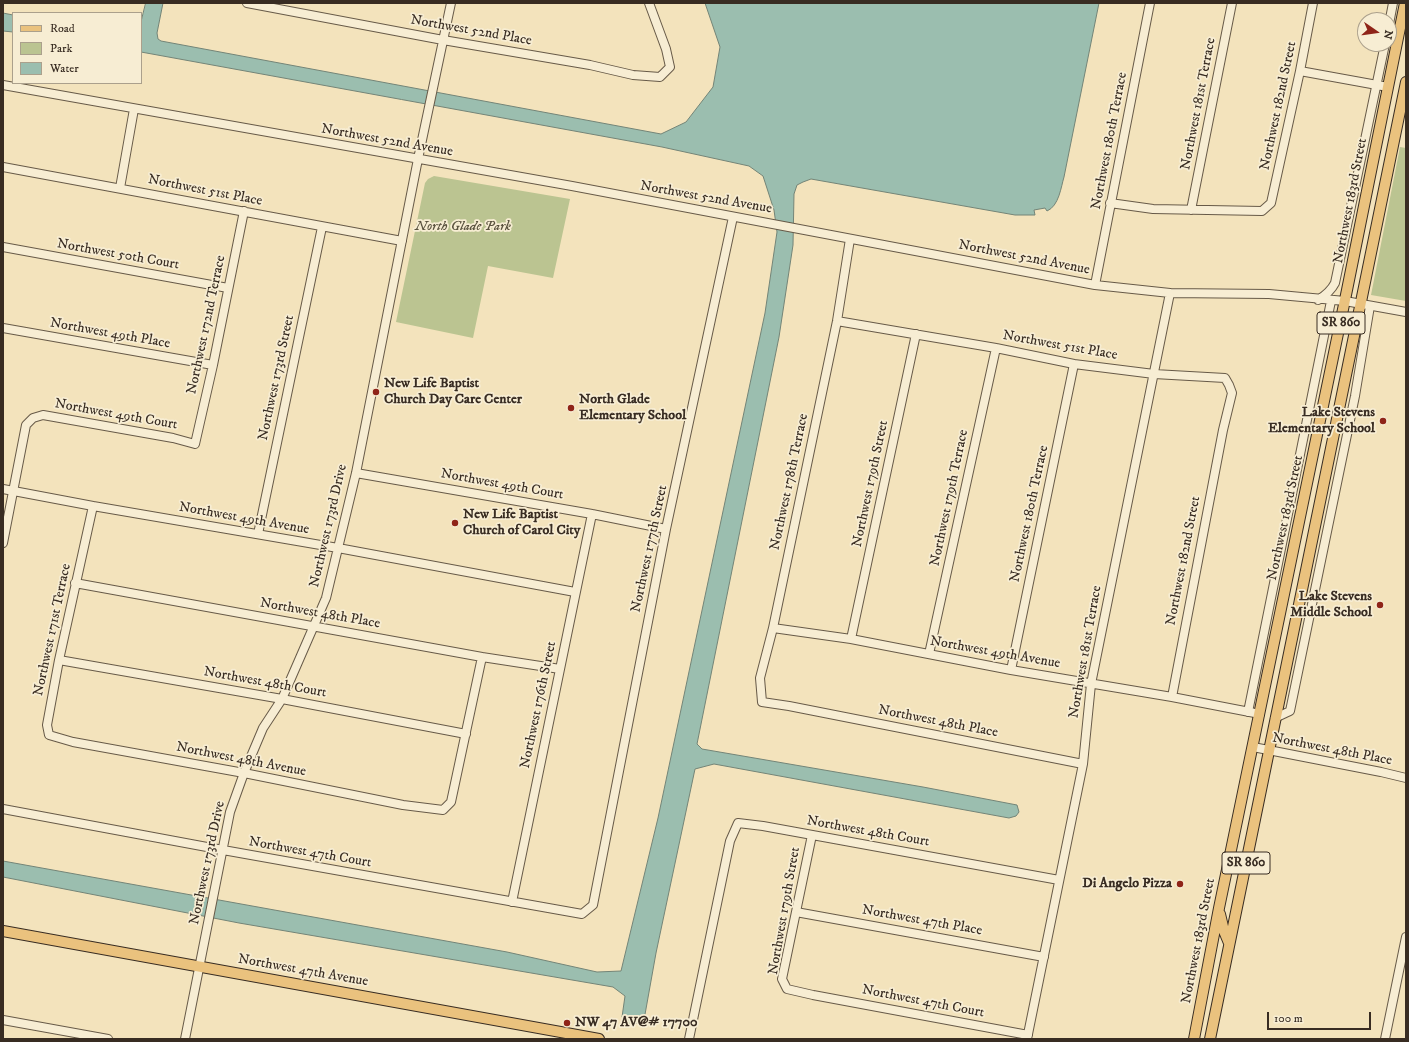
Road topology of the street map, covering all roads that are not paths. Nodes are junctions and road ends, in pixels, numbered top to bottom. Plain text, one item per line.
1 (247, 3) edge
2 (451, 3) edge
3 (649, 3) edge
4 (1150, 3) edge
5 (1232, 3) edge
6 (1313, 3) edge
7 (1405, 3) edge
8 (443, 40) junction
9 (1383, 52) edge
10 (1300, 71) junction
11 (1406, 82) edge
12 (3, 85) edge
13 (1377, 85) junction
14 (1388, 87) junction
15 (134, 109) junction
16 (418, 159) junction
17 (3, 167) edge
18 (120, 188) junction
19 (1110, 203) junction
20 (1190, 210) junction
21 (244, 211) junction
22 (733, 217) junction
23 (322, 227) junction
24 (850, 238) junction
25 (402, 241) junction
26 (3, 248) edge
27 (1095, 285) junction
28 (228, 288) junction
29 (1170, 293) junction
30 (1318, 300) junction
31 (1331, 301) junction
32 (1345, 301) junction
33 (1365, 305) junction
34 (1406, 312) edge
35 (837, 321) junction
36 (3, 328) edge
37 (916, 334) junction
38 (996, 348) junction
39 (1074, 364) junction
40 (213, 365) junction
41 (1154, 374) junction
42 (1223, 430) joint
43 (195, 444) joint
44 (356, 473) junction
45 (1309, 477) junction
46 (3, 488) edge
47 (13, 491) junction
48 (1319, 503) junction
49 (94, 506) junction
50 (1332, 509) junction
51 (592, 514) junction
52 (666, 529) junction
53 (258, 534) junction
54 (3, 543) edge
55 (338, 548) junction
56 (75, 583) junction
57 (575, 592) junction
58 (314, 626) junction
59 (773, 628) junction
60 (851, 639) junction
61 (929, 654) junction
62 (482, 657) junction
63 (58, 660) junction
64 (560, 669) junction
65 (1011, 670) junction
66 (1091, 684) junction
67 (1172, 697) junction
68 (282, 699) junction
69 (789, 706) joint
70 (1248, 712) junction
71 (1260, 714) junction
72 (1275, 718) junction
73 (466, 734) junction
74 (73, 742) joint
75 (1253, 747) junction
76 (1269, 750) junction
77 (1082, 764) junction
78 (244, 773) junction
79 (1406, 778) edge
80 (3, 809) edge
81 (812, 835) junction
82 (223, 850) junction
83 (1059, 880) junction
84 (596, 888) joint
85 (512, 902) junction
86 (1219, 908) junction
87 (796, 912) junction
88 (3, 931) edge
89 (1406, 936) edge
90 (1229, 943) junction
91 (1211, 952) junction
92 (1044, 957) junction
93 (200, 966) junction
94 (1223, 976) junction
95 (812, 994) joint
96 (3, 1020) edge
97 (1028, 1037) edge
98 (108, 1039) edge
99 (185, 1039) edge
100 (599, 1039) edge
101 (689, 1039) edge
102 (1194, 1039) edge
103 (1210, 1039) edge
104 (1385, 1039) edge

1 - 8 street, Northwest 52nd Place
2 - 8 street, Northwest 173rd Drive
3 - 8 street, Northwest 52nd Place
4 - 19 street, Northwest 180th Terrace
5 - 20 street, Northwest 181st Terrace
6 - 10 street, Northwest 182nd Street
7 - 14 main road, Northwest 183rd Street / SR 860
8 - 16 street, Northwest 173rd Drive
9 - 13 street
10 - 13 street
10 - 20 street, Northwest 182nd Street
11 - 33 main road, Northwest 183rd Street / SR 860
12 - 15 street, Northwest 52nd Avenue
13 - 14 street
13 - 30 street
14 - 32 main road, Northwest 183rd Street / SR 860
15 - 16 street, Northwest 52nd Avenue
15 - 18 street
16 - 22 street, Northwest 52nd Avenue
16 - 25 street, Northwest 173rd Drive
17 - 18 street, Northwest 51st Place
18 - 21 street, Northwest 51st Place
19 - 20 street
19 - 27 street, Northwest 180th Terrace
21 - 23 street, Northwest 51st Place
21 - 28 street, Northwest 172nd Terrace
22 - 24 street, Northwest 52nd Avenue
22 - 52 street, Northwest 177th Street
23 - 25 street, Northwest 51st Place
23 - 53 street, Northwest 173rd Street
24 - 27 street, Northwest 52nd Avenue
24 - 35 street, Northwest 178th Terrace
25 - 44 street, Northwest 173rd Drive
26 - 28 street, Northwest 50th Court
27 - 29 street, Northwest 52nd Avenue
28 - 40 street, Northwest 172nd Terrace
29 - 30 street, Northwest 52nd Avenue
29 - 41 street, Northwest 181st Terrace
30 - 31 street, Northwest 52nd Avenue
31 - 32 street, Northwest 52nd Avenue
31 - 70 street
32 - 33 street, Northwest 52nd Avenue
32 - 45 main road, Northwest 183rd Street / SR 860
33 - 34 street, Northwest 52nd Avenue
33 - 48 main road, Northwest 183rd Street / SR 860
33 - 50 street
35 - 37 street, Northwest 51st Place
35 - 59 street, Northwest 178th Terrace
36 - 40 street, Northwest 49th Place
37 - 38 street, Northwest 51st Place
37 - 60 street, Northwest 179th Street
38 - 39 street, Northwest 51st Place
38 - 61 street, Northwest 179th Terrace
39 - 41 street, Northwest 51st Place
39 - 65 street, Northwest 180th Terrace
40 - 43 street, Northwest 172nd Terrace
41 - 42 street, Northwest 51st Place
41 - 66 street, Northwest 181st Terrace
42 - 67 street, Northwest 182nd Street
43 - 47 street, Northwest 49th Court
44 - 51 street, Northwest 49th Court
44 - 55 street, Northwest 173rd Drive
45 - 48 main road
45 - 71 main road, Northwest 183rd Street / SR 860
46 - 47 street, Northwest 49th Avenue
47 - 49 street, Northwest 49th Avenue
47 - 54 street
48 - 50 street
48 - 72 main road, Northwest 183rd Street / SR 860
49 - 53 street, Northwest 49th Avenue
49 - 56 street, Northwest 171st Terrace
50 - 72 street
51 - 52 street, Northwest 49th Court
51 - 57 street, Northwest 176th Street
52 - 84 street, Northwest 177th Street
53 - 55 street, Northwest 49th Avenue
55 - 57 street, Northwest 49th Avenue
55 - 58 street, Northwest 173rd Drive
56 - 58 street, Northwest 48th Place
56 - 63 street, Northwest 171st Terrace
57 - 64 street, Northwest 176th Street
58 - 62 street, Northwest 48th Place
58 - 68 street, Northwest 173rd Drive
59 - 60 street, Northwest 49th Avenue
59 - 69 street, Northwest 178th Terrace
60 - 61 street, Northwest 49th Avenue
61 - 65 street, Northwest 49th Avenue
62 - 64 street, Northwest 48th Place
62 - 73 street
63 - 68 street, Northwest 48th Court
63 - 74 street, Northwest 171st Terrace
64 - 85 street, Northwest 176th Street
65 - 66 street, Northwest 49th Avenue
66 - 67 street, Northwest 49th Avenue
66 - 77 street, Northwest 181st Terrace
67 - 70 street, Northwest 49th Avenue
68 - 73 street, Northwest 48th Court
68 - 78 street, Northwest 173rd Drive
69 - 77 street, Northwest 48th Place
70 - 71 street, Northwest 49th Avenue
71 - 75 main road, Northwest 183rd Street / SR 860
72 - 76 main road, Northwest 183rd Street / SR 860
73 - 78 street, Northwest 48th Avenue
74 - 78 street, Northwest 48th Avenue
75 - 76 street, Northwest 48th Place
75 - 86 main road, Northwest 183rd Street / SR 860
76 - 79 street, Northwest 48th Place
76 - 90 main road, Northwest 183rd Street / SR 860
77 - 83 street, Northwest 181st Terrace
78 - 82 street, Northwest 173rd Drive
80 - 82 street, Northwest 47th Court
81 - 83 street, Northwest 48th Court
81 - 87 street, Northwest 179th Street
81 - 101 street, Northwest 48th Court
82 - 85 street, Northwest 47th Court
82 - 93 street, Northwest 173rd Drive
83 - 92 street, Northwest 181st Terrace
84 - 85 street, Northwest 47th Court
86 - 90 main road
86 - 91 main road, Northwest 183rd Street / SR 860
87 - 92 street, Northwest 47th Place
87 - 95 street, Northwest 179th Street
88 - 93 main road, Northwest 47th Avenue
89 - 104 street
90 - 94 main road, Northwest 183rd Street / SR 860
91 - 94 main road
91 - 102 main road, Northwest 183rd Street / SR 860
92 - 97 street, Northwest 181st Terrace
93 - 99 street, Northwest 173rd Drive
93 - 100 main road, Northwest 47th Avenue
94 - 103 main road, Northwest 183rd Street / SR 860
95 - 97 street, Northwest 47th Court
96 - 98 street

